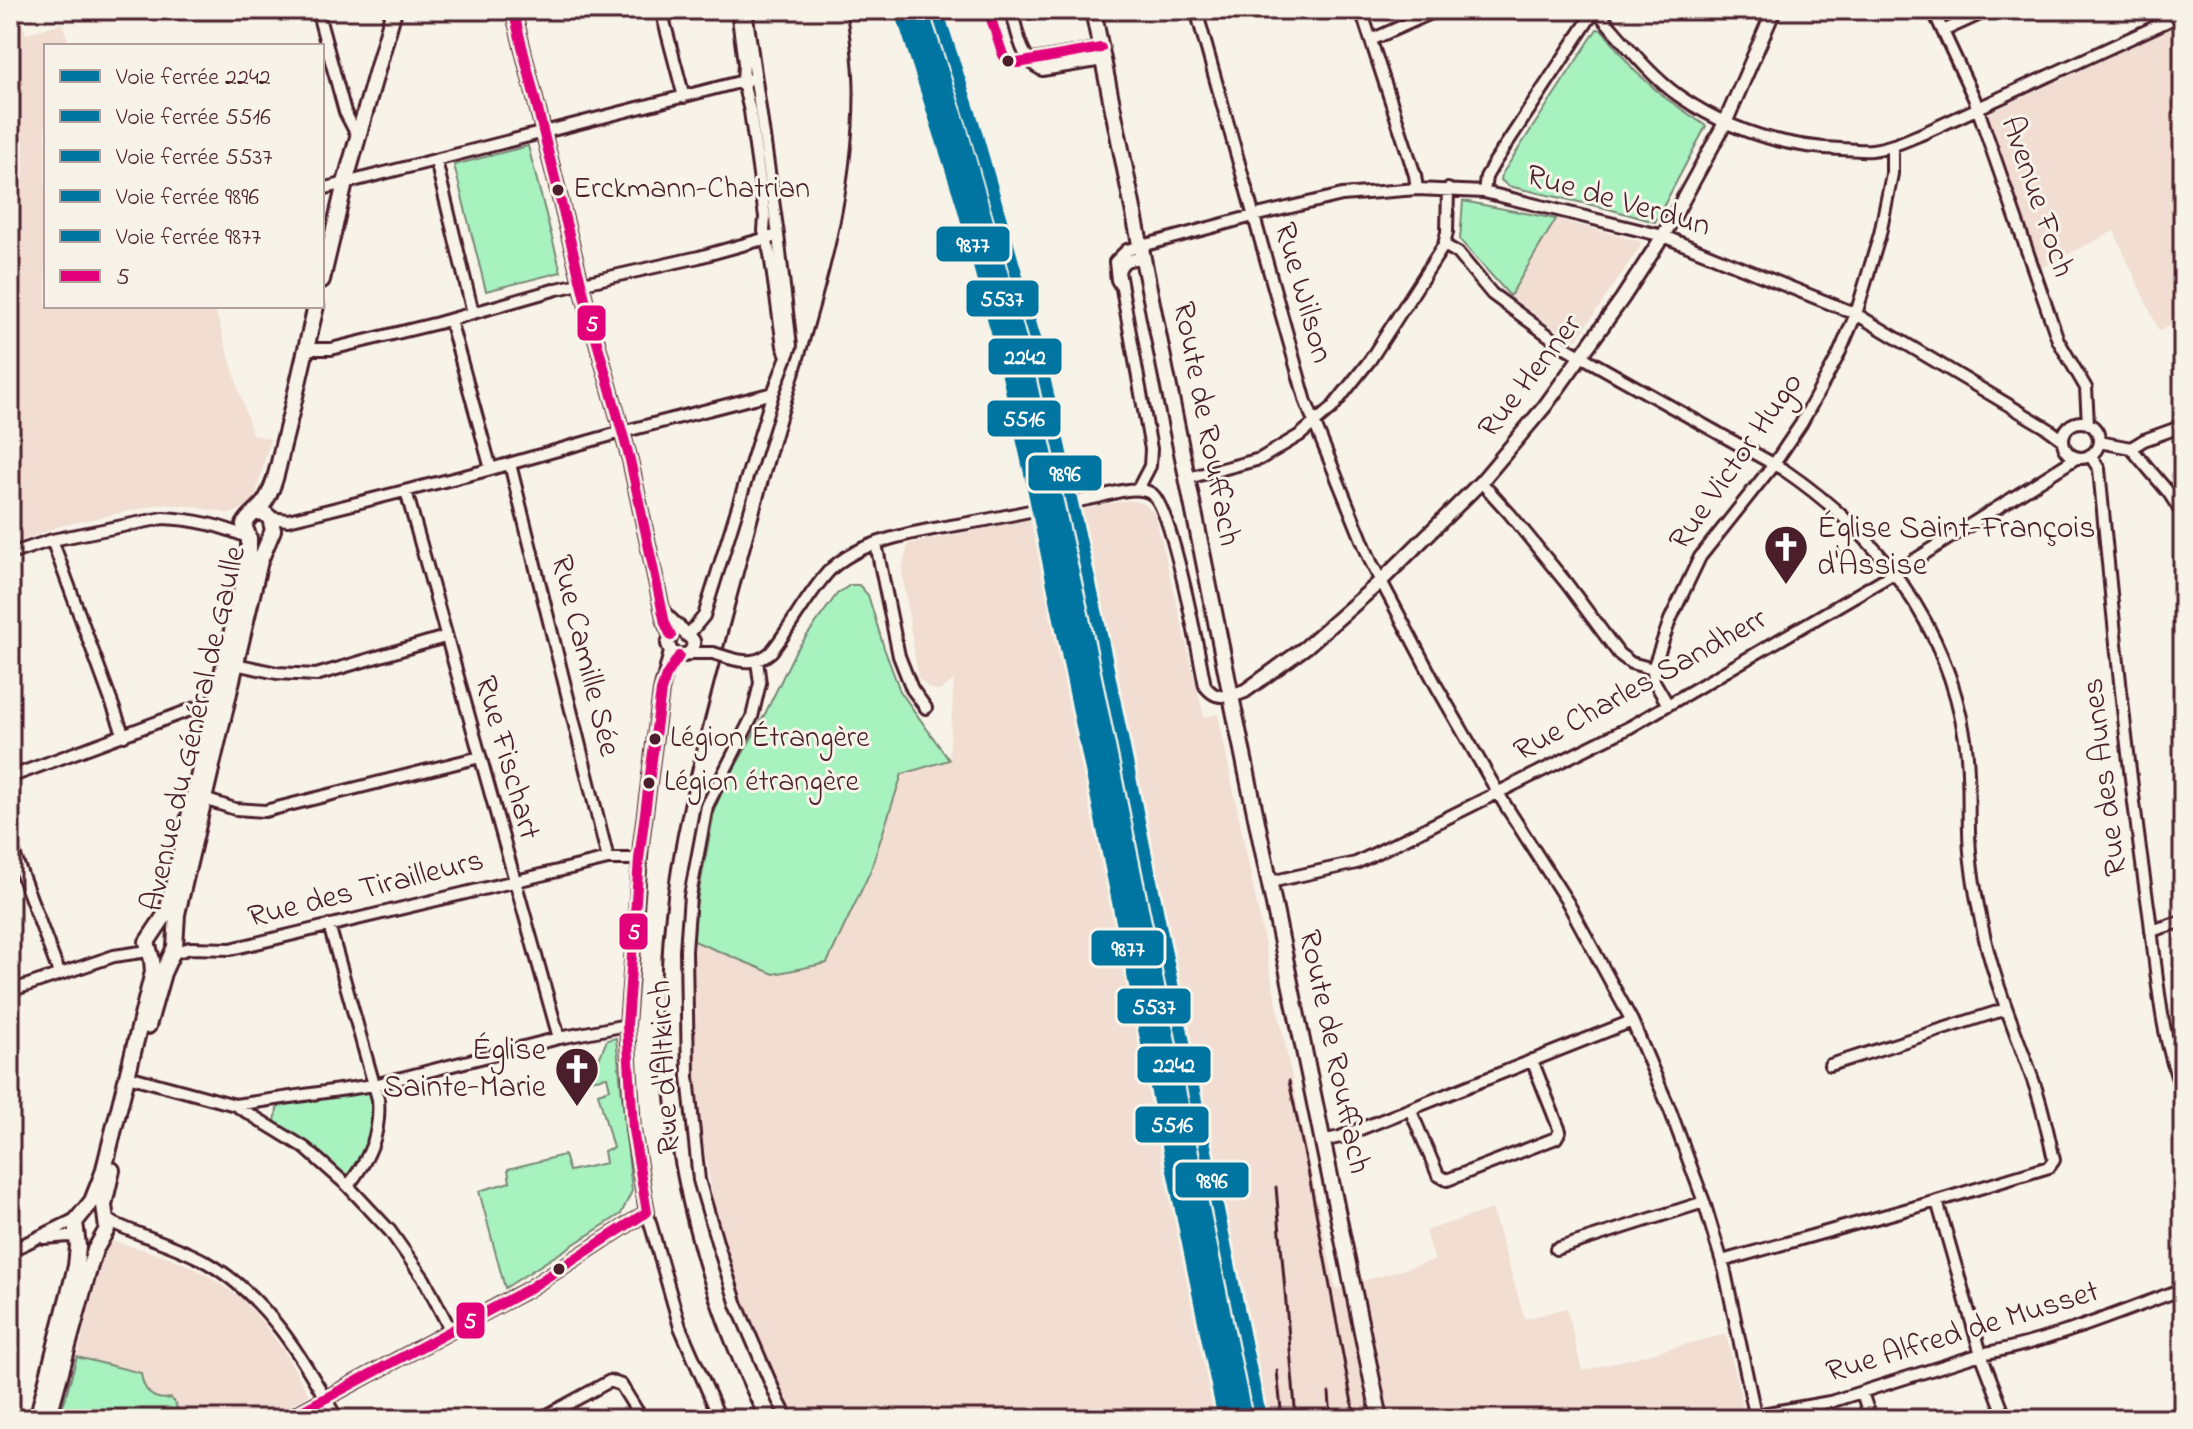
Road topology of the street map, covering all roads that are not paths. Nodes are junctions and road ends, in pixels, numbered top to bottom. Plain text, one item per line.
1 (317, 10) edge
2 (394, 10) edge
3 (513, 10) edge
4 (661, 10) edge
5 (737, 10) edge
6 (746, 10) edge
7 (1011, 10) edge
8 (1093, 10) edge
9 (1196, 10) edge
10 (1361, 10) edge
11 (1438, 10) edge
12 (1598, 10) edge
13 (1774, 10) edge
14 (1933, 10) edge
15 (1989, 10) edge
16 (2183, 14) edge
17 (1943, 31) junction
18 (1371, 40) junction
19 (1102, 54) junction
20 (755, 78) junction
21 (743, 82) junction
22 (684, 97) junction
23 (1977, 109) junction
24 (1725, 123) junction
25 (543, 133) junction
26 (358, 137) junction
27 (1892, 146) junction
28 (436, 161) junction
29 (345, 183) junction
30 (324, 188) edge
31 (1417, 189) junction
32 (1448, 189) junction
33 (1484, 192) junction
34 (1253, 216) junction
35 (778, 235) junction
36 (1663, 236) junction
37 (765, 239) junction
38 (1444, 245) junction
39 (1142, 252) junction
40 (324, 272) edge
41 (581, 283) junction
42 (316, 308) edge
43 (473, 313) junction
44 (1856, 314) junction
45 (450, 320) junction
46 (306, 349) junction
47 (787, 356) junction
48 (1581, 357) junction
49 (773, 393) junction
50 (2083, 422) junction
51 (1315, 423) junction
52 (2183, 426) edge
53 (2047, 428) junction
54 (2066, 428) junction
55 (622, 432) junction
56 (2099, 442) junction
57 (2063, 445) junction
58 (2131, 448) junction
59 (2090, 455) junction
60 (2076, 458) junction
61 (510, 464) junction
62 (1774, 464) junction
63 (2058, 468) junction
64 (491, 469) junction
65 (1188, 478) junction
66 (1481, 482) junction
67 (1138, 489) junction
68 (406, 491) junction
69 (2183, 515) edge
70 (261, 520) junction
71 (209, 526) junction
72 (249, 538) junction
73 (52, 540) junction
74 (876, 544) junction
75 (10, 554) edge
76 (1894, 573) junction
77 (1381, 581) junction
78 (445, 637) junction
79 (682, 643) junction
80 (757, 661) junction
81 (235, 664) junction
82 (1653, 669) junction
83 (1231, 696) junction
84 (1668, 705) junction
85 (214, 707) junction
86 (926, 708) dead end
87 (124, 736) junction
88 (480, 757) junction
89 (10, 777) edge
90 (1498, 793) junction
91 (204, 799) junction
92 (10, 843) edge
93 (608, 859) junction
94 (639, 859) junction
95 (514, 881) junction
96 (1270, 882) junction
97 (2183, 921) edge
98 (329, 925) junction
99 (2151, 931) junction
100 (152, 933) junction
101 (173, 946) junction
102 (148, 951) junction
103 (114, 956) junction
104 (59, 973) junction
105 (10, 991) edge
106 (2006, 1009) junction
107 (1632, 1021) junction
108 (627, 1025) junction
109 (559, 1038) junction
110 (1532, 1060) junction
111 (1830, 1065) dead end
112 (135, 1078) junction
113 (374, 1085) junction
114 (2183, 1092) edge
115 (235, 1105) junction
116 (1410, 1109) junction
117 (1322, 1141) junction
118 (348, 1186) junction
119 (1937, 1201) junction
120 (1704, 1202) junction
121 (647, 1212) junction
122 (80, 1216) junction
123 (105, 1219) junction
124 (138, 1235) junction
125 (78, 1238) junction
126 (102, 1239) junction
127 (31, 1241) junction
128 (1556, 1249) dead end
129 (10, 1251) edge
130 (1722, 1261) junction
131 (2183, 1289) edge
132 (450, 1329) junction
133 (1981, 1354) junction
134 (1862, 1393) junction
135 (325, 1397) junction
136 (1756, 1417) edge
137 (37, 1419) edge
138 (48, 1419) edge
139 (287, 1419) edge
140 (337, 1419) edge
141 (540, 1419) edge
142 (642, 1419) edge
143 (720, 1419) edge
144 (788, 1419) edge
145 (1380, 1419) edge
146 (1871, 1419) edge
147 (2006, 1419) edge

1 - 26 street
2 - 26 main road
3 - 25 street
4 - 22 street
5 - 21 street
6 - 20 street
7 - 19 street
8 - 19 main road, Route de Rouffach
9 - 34 street, Rue Wilson
10 - 18 street
11 - 18 street
12 - 24 street
12 - 33 street
13 - 24 street, Rue Henner
14 - 17 street, Avenue Foch
15 - 17 street
16 - 23 street
17 - 23 street, Avenue Foch
18 - 31 street
19 - 39 main road, Route de Rouffach
20 - 21 street
20 - 35 street
21 - 22 street
21 - 37 street
22 - 25 street
23 - 27 street
23 - 50 street, Avenue Foch
24 - 27 street
24 - 36 street, Rue Henner
25 - 28 street
25 - 41 street
26 - 29 main road
27 - 44 street, Rue Victor Hugo
28 - 29 street
28 - 43 street
29 - 30 street
29 - 40 main road
31 - 32 street, Rue de Verdun
31 - 34 street, Rue de Verdun
32 - 33 street, Rue de Verdun
32 - 38 street
33 - 36 street, Rue de Verdun
34 - 39 street, Rue de Verdun
34 - 51 street, Rue Wilson
35 - 37 street
35 - 47 street
36 - 44 street, Rue de Verdun
36 - 48 street, Rue Henner
37 - 41 street
37 - 47 street
38 - 48 street
38 - 51 street
39 - 65 main road, Route de Rouffach
39 - 67 street, Route de Rouffach
41 - 43 street
41 - 55 street
42 - 46 main road, Avenue du Général de Gaulle
43 - 45 street
44 - 53 street, Rue de Verdun
44 - 62 street, Rue Victor Hugo
45 - 46 street
45 - 64 street
46 - 70 main road, Avenue du Général de Gaulle
47 - 49 street
48 - 62 street
48 - 66 street, Rue Henner
49 - 55 street
49 - 79 street
50 - 54 street
50 - 56 street
51 - 65 street
51 - 77 street, Rue Wilson
52 - 58 street
53 - 54 street
53 - 57 street, Rue de Verdun
54 - 57 street
55 - 61 street
55 - 79 street
56 - 58 street
56 - 59 street
57 - 60 street
57 - 63 street
58 - 69 street
59 - 60 street
59 - 99 street, Rue des Aunes
60 - 63 street, Rue Charles Sandherr
61 - 64 street
61 - 93 street, Rue Camille Sée
62 - 76 street
62 - 82 street, Rue Victor Hugo
63 - 76 street, Rue Charles Sandherr
64 - 68 street
65 - 83 main road, Route de Rouffach
66 - 77 street, Rue Henner
66 - 82 street
67 - 74 street, bridge
67 - 83 street, Route de Rouffach
68 - 70 street
68 - 78 street, Rue Fischart
70 - 71 street
70 - 72 main road, Avenue du Général de Gaulle
70 - 72 main road
70 - 81 main road, Avenue du Général de Gaulle
71 - 72 street
71 - 73 street
72 - 85 main road, Avenue du Général de Gaulle
73 - 75 street
73 - 87 street
74 - 80 street
74 - 86 street
76 - 84 street, Rue Charles Sandherr
76 - 106 street
77 - 83 street, Rue Henner
77 - 90 street, Rue Wilson
78 - 81 street
78 - 88 street, Rue Fischart
79 - 80 street, bridge
79 - 94 street
80 - 144 street, Rue d'Altkirch
81 - 91 main road, Avenue du Général de Gaulle
82 - 84 street
83 - 96 main road, Route de Rouffach
84 - 90 street, Rue Charles Sandherr
85 - 87 street
85 - 100 main road, Avenue du Général de Gaulle
87 - 89 street
88 - 91 street
88 - 95 street, Rue Fischart
90 - 96 street, Rue Charles Sandherr
90 - 107 street, Rue Wilson
91 - 101 main road, Avenue du Général de Gaulle
92 - 104 street
93 - 94 street, Rue des Tirailleurs
93 - 95 street, Rue des Tirailleurs
94 - 108 street
95 - 98 street, Rue des Tirailleurs
95 - 109 street, Rue Fischart
96 - 117 main road, Route de Rouffach
97 - 99 street
98 - 101 street, Rue des Tirailleurs
98 - 113 street
99 - 114 street, Rue des Aunes
100 - 101 main road
100 - 102 main road
100 - 103 street
101 - 102 main road
101 - 112 main road, Avenue du Général de Gaulle
102 - 103 street
102 - 122 main road, Avenue du Général de Gaulle
103 - 104 street
104 - 105 street
106 - 111 street
106 - 119 street
107 - 110 street
107 - 120 street, Rue Wilson
108 - 109 street
108 - 121 street
109 - 113 street
110 - 116 street
110 - 116 street
112 - 115 street
112 - 123 main road, Avenue du Général de Gaulle
113 - 115 street
113 - 118 street
115 - 118 street
116 - 117 street
117 - 145 main road, Route de Rouffach
118 - 132 street
119 - 130 street
119 - 133 street
120 - 128 street
120 - 130 street, Rue Wilson
121 - 132 street
121 - 143 street
122 - 123 main road
122 - 125 main road
122 - 127 street
123 - 124 street
123 - 126 main road
124 - 126 street
124 - 135 street
125 - 126 main road
125 - 127 street
125 - 137 main road
126 - 138 main road
127 - 129 street
130 - 136 street, Rue Wilson
131 - 133 street, Rue Alfred de Musset
132 - 135 street
133 - 134 street, Rue Alfred de Musset
133 - 147 street
134 - 136 street, Rue Alfred de Musset
134 - 146 street
135 - 139 street
135 - 140 street
141 - 142 street

